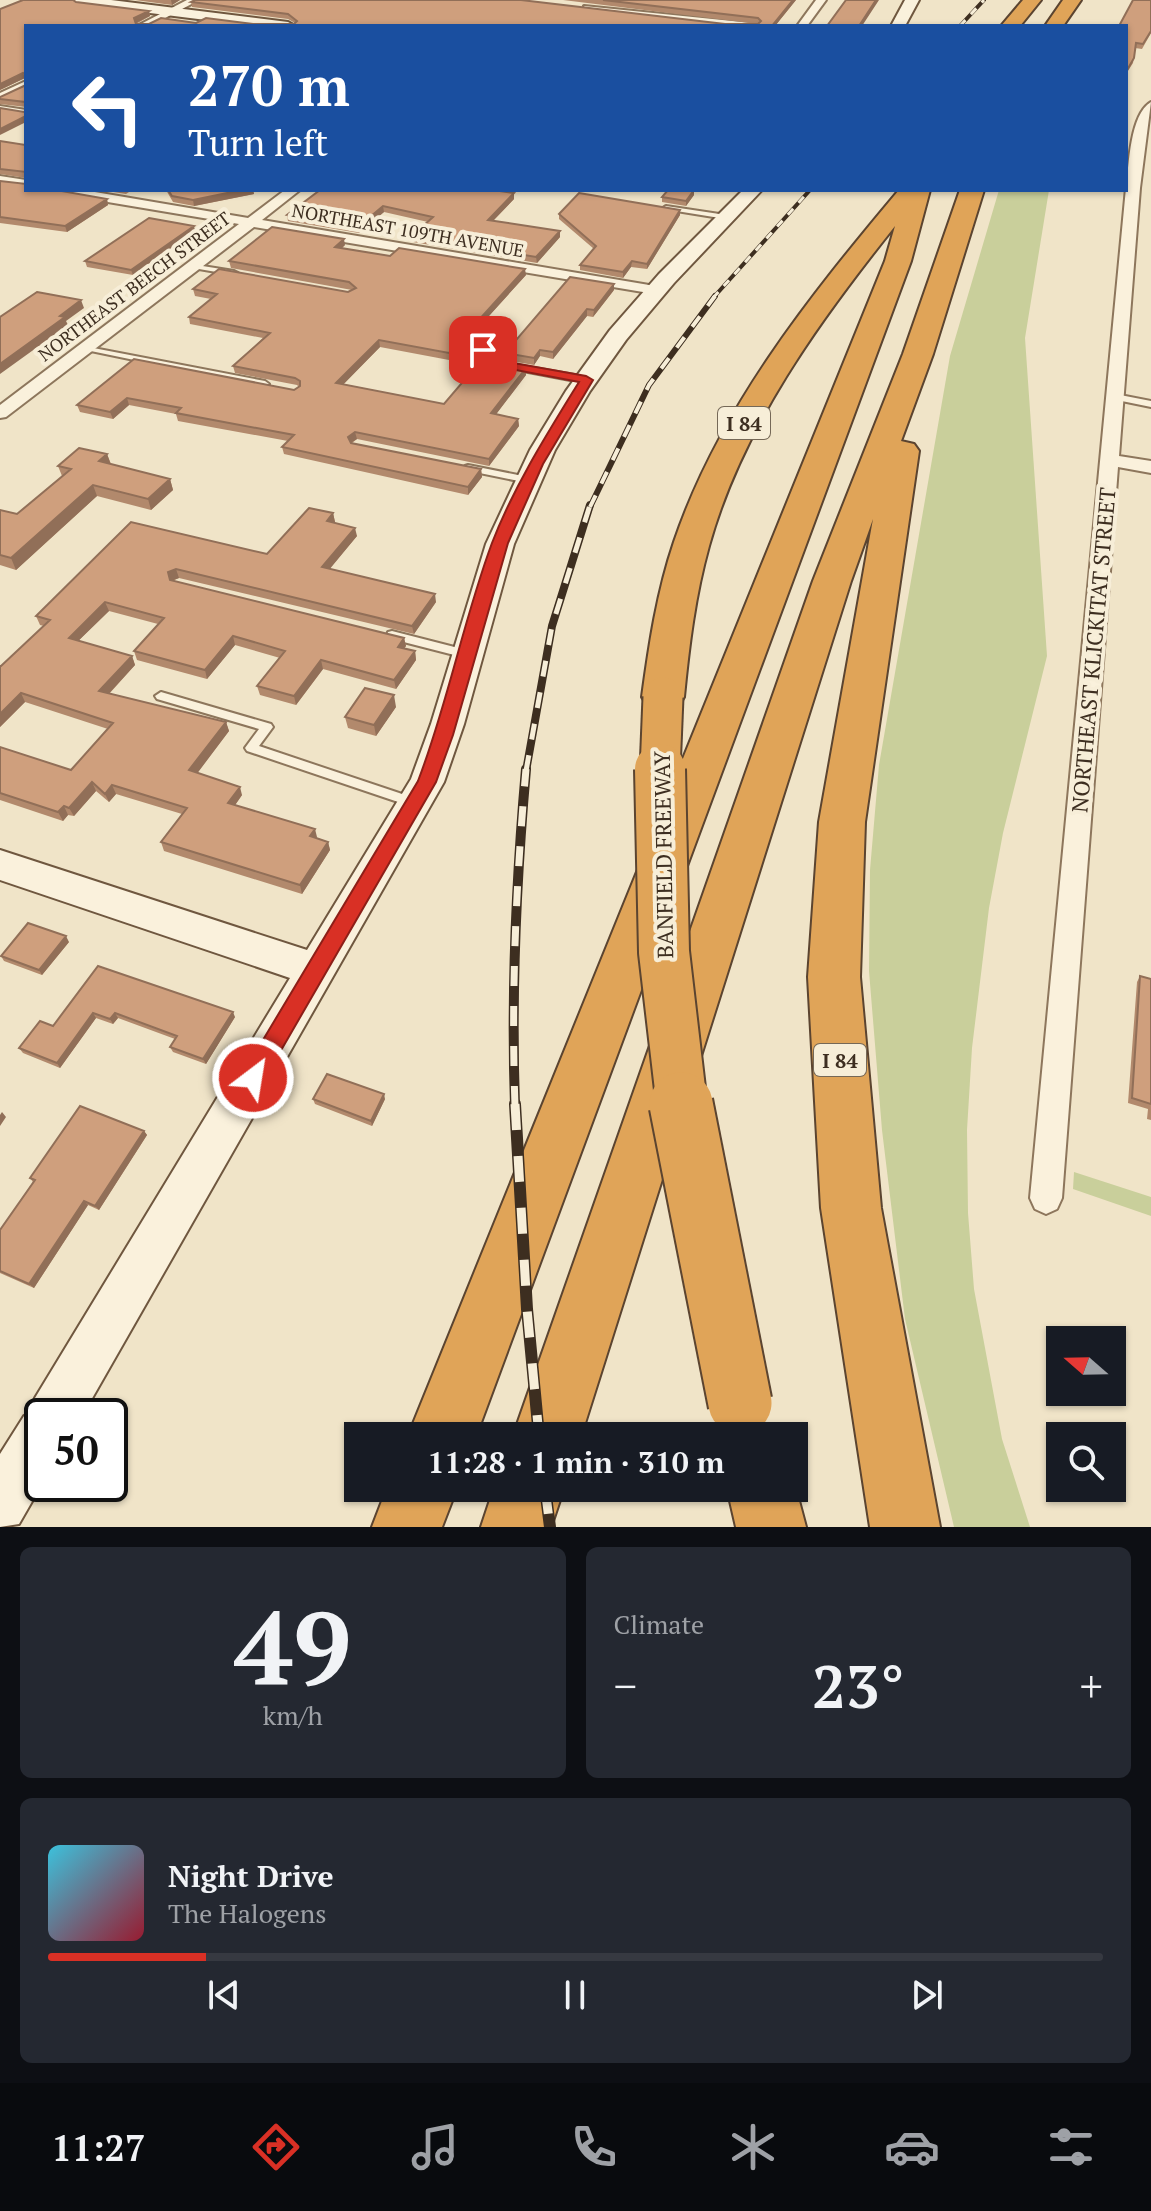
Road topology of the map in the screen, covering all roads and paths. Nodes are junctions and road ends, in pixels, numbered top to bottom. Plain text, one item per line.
1 (78, 0) edge
2 (194, 0) edge
3 (821, 0) edge
4 (912, 0) edge
5 (1032, 0) edge
6 (1072, 0) edge
7 (581, 7) edge
8 (171, 16) junction
9 (211, 16) junction
10 (146, 24) edge
11 (197, 24) edge
12 (273, 24) edge
13 (734, 24) edge
14 (803, 24) edge
15 (899, 24) edge
16 (1012, 24) edge
17 (1055, 24) edge
18 (24, 85) edge
19 (0, 97) edge
20 (1151, 105) edge
21 (0, 108) edge
22 (24, 112) edge
23 (1145, 132) edge
24 (0, 180) edge
25 (24, 184) edge
26 (72, 192) edge
27 (290, 192) edge
28 (751, 192) edge
29 (910, 192) edge
30 (917, 192) edge
31 (971, 192) edge
32 (657, 207) edge
33 (726, 217) junction
34 (251, 222) junction
35 (193, 266) junction
36 (240, 274) edge
37 (655, 290) junction
38 (507, 331) dead end
39 (86, 348) junction
40 (918, 354) junction
41 (586, 380) junction
42 (281, 388) edge
43 (1115, 397) junction
44 (1151, 404) edge
45 (0, 413) edge
46 (1109, 460) junction
47 (454, 466) edge
48 (1151, 467) edge
49 (528, 480) junction
50 (375, 631) edge
51 (466, 654) junction
52 (161, 696) dead end
53 (416, 803) junction
54 (0, 865) edge
55 (317, 970) junction
56 (1046, 1198) dead end
57 (64, 1398) edge
58 (744, 1420) edge
59 (447, 1422) edge
60 (552, 1422) edge
61 (417, 1502) edge
62 (524, 1502) edge
63 (765, 1502) edge
64 (407, 1527) edge
65 (516, 1527) edge
66 (771, 1527) edge
67 (905, 1527) edge

1 - 8 main road
2 - 8 street
3 - 14 street
4 - 15 main road
5 - 16 highway
6 - 17 highway
7 - 13 street
8 - 9 main road
8 - 10 street
9 - 11 lane
9 - 12 main road
18 - 19 street
20 - 23 street, NORTHEAST KLICKITAT STREET
21 - 22 lane
23 - 43 street, NORTHEAST KLICKITAT STREET
24 - 25 street
26 - 34 street, NORTHEAST 109TH AVENUE
27 - 34 street, NORTHEAST BEECH STREET
28 - 33 main road
29 - 58 highway, BANFIELD FREEWAY / I 84, bridge
30 - 59 highway
31 - 40 highway, I 84
32 - 33 lane
33 - 37 main road
34 - 35 street, NORTHEAST BEECH STREET
34 - 37 street, NORTHEAST 109TH AVENUE
35 - 36 lane
35 - 39 street, NORTHEAST BEECH STREET
37 - 41 main road
38 - 41 lane
39 - 42 lane
39 - 45 street, NORTHEAST BEECH STREET
40 - 60 highway
40 - 67 highway, I 84
41 - 49 main road
43 - 44 lane
43 - 46 street, NORTHEAST KLICKITAT STREET
46 - 48 street
46 - 56 street, NORTHEAST KLICKITAT STREET
47 - 49 lane
49 - 51 main road
50 - 51 lane
51 - 53 main road
52 - 53 lane
53 - 55 main road
54 - 55 main road
55 - 57 main road
61 - 64 highway
62 - 65 highway
63 - 66 highway

